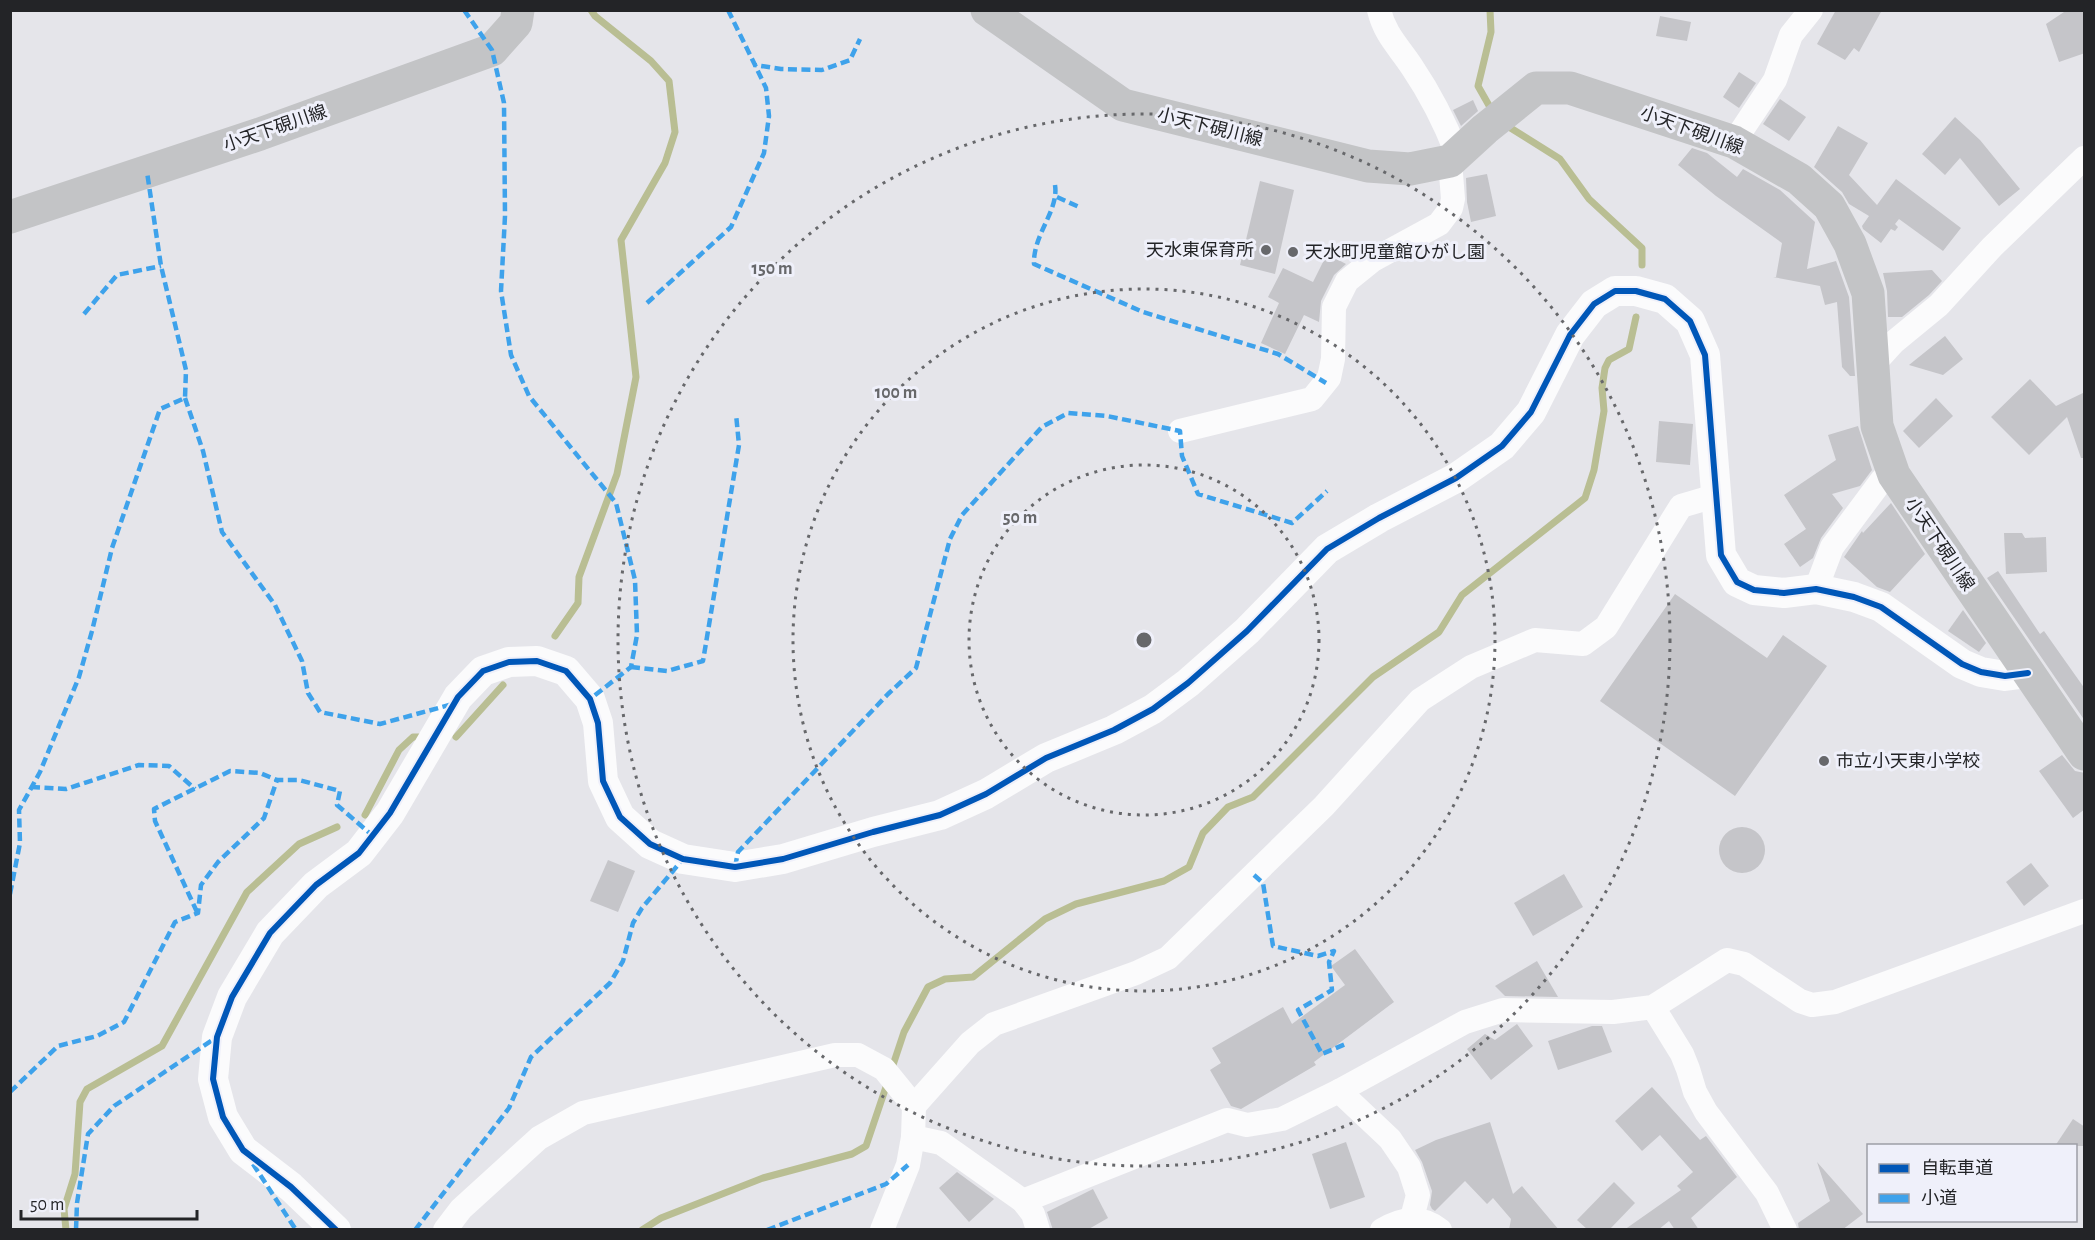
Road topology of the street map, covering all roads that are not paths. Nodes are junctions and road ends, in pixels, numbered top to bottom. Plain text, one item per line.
1 (518, 10) edge
2 (987, 10) edge
3 (1379, 10) edge
4 (1811, 10) edge
5 (1734, 142) junction
6 (1454, 158) junction
7 (2085, 158) edge
8 (10, 217) edge
9 (1873, 365) junction
10 (1180, 431) dead end
11 (1894, 475) junction
12 (1715, 496) junction
13 (1816, 590) junction
14 (2028, 674) junction
15 (2085, 754) edge
16 (2085, 911) edge
17 (1653, 1007) junction
18 (1340, 1091) junction
19 (914, 1106) junction
20 (913, 1137) junction
21 (1023, 1201) junction
22 (1412, 1218) junction
23 (336, 1230) edge
24 (445, 1230) edge
25 (882, 1230) edge
26 (1038, 1230) edge
27 (1382, 1230) edge
28 (1440, 1230) edge
29 (1785, 1230) edge

1 - 8 main road, 小天下硯川線
2 - 6 main road, 小天下硯川線
3 - 6 street
4 - 5 street
5 - 6 main road, 小天下硯川線
5 - 9 main road, 小天下硯川線
6 - 10 street
7 - 9 street
9 - 11 main road, 小天下硯川線
11 - 13 street
11 - 14 main road, 小天下硯川線
12 - 13 street
12 - 19 street
12 - 23 street
13 - 14 street
14 - 15 main road, 小天下硯川線
16 - 17 street
17 - 18 street
17 - 29 street
18 - 21 street
18 - 22 street
19 - 20 street
19 - 24 street
20 - 21 street
20 - 25 street
21 - 26 street
22 - 27 street
22 - 28 street

